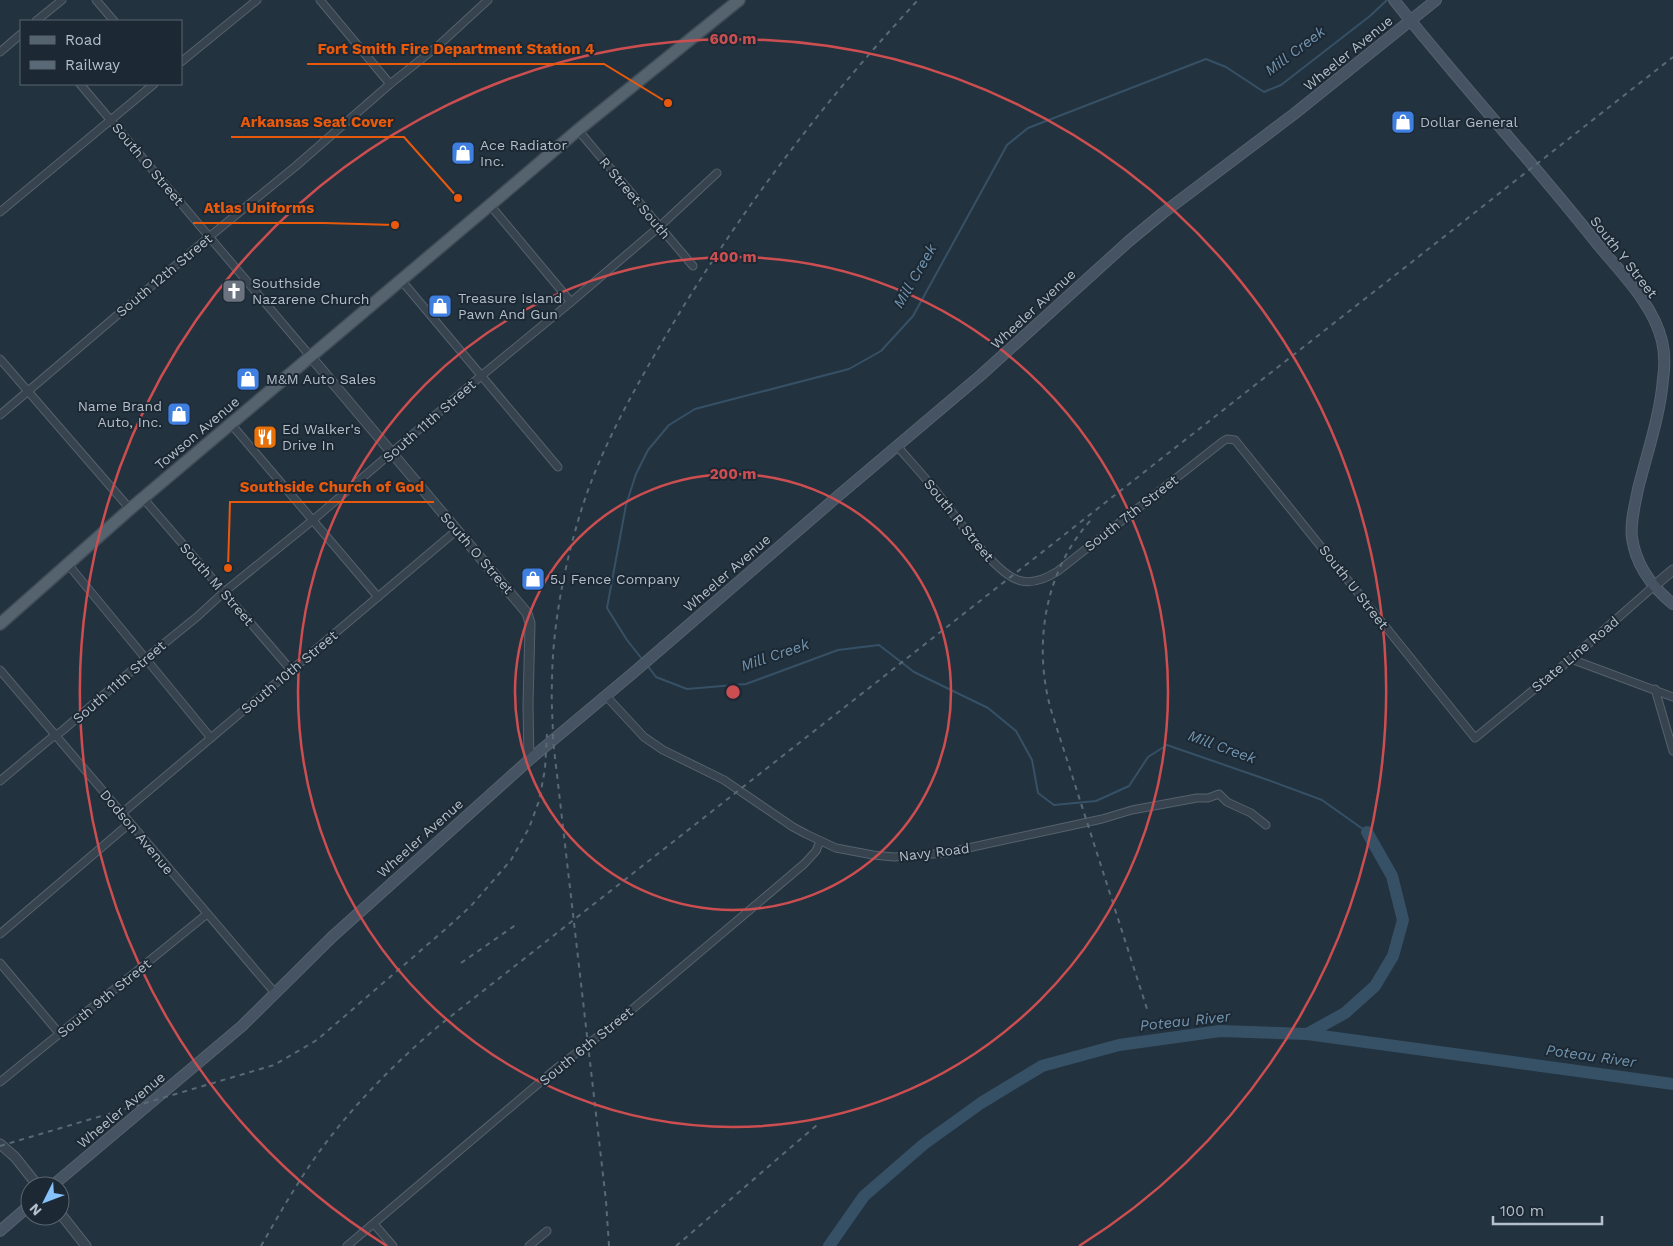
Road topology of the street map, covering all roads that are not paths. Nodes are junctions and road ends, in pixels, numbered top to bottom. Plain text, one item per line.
1 (62, 0) edge
2 (96, 0) edge
3 (257, 0) edge
4 (320, 0) edge
5 (488, 0) edge
6 (739, 0) edge
7 (1394, 0) edge
8 (1436, 0) edge
9 (248, 3) edge
10 (37, 20) edge
11 (113, 20) edge
12 (1411, 21) junction
13 (20, 35) edge
14 (0, 52) edge
15 (182, 61) edge
16 (390, 84) junction
17 (81, 85) edge
18 (153, 85) edge
19 (110, 120) junction
20 (578, 130) junction
21 (717, 173) dead end
22 (490, 205) junction
23 (0, 212) edge
24 (659, 227) junction
25 (209, 237) junction
26 (693, 266) dead end
27 (401, 280) junction
28 (571, 302) junction
29 (311, 357) junction
30 (0, 359) edge
31 (481, 376) junction
32 (29, 391) junction
33 (0, 415) edge
34 (231, 424) junction
35 (1231, 438) joint
36 (898, 446) junction
37 (392, 453) junction
38 (558, 467) dead end
39 (144, 498) junction
40 (130, 509) junction
41 (313, 520) junction
42 (457, 530) junction
43 (67, 564) junction
44 (1673, 570) edge
45 (1029, 581) joint
46 (1654, 586) junction
47 (224, 592) junction
48 (378, 598) junction
49 (1673, 604) edge
50 (0, 624) edge
51 (145, 658) junction
52 (1570, 659) junction
53 (0, 670) edge
54 (291, 670) junction
55 (1656, 689) junction
56 (606, 696) junction
57 (1673, 697) edge
58 (56, 735) junction
59 (211, 738) junction
60 (1475, 738) joint
61 (1673, 751) edge
62 (529, 760) junction
63 (0, 781) edge
64 (122, 814) junction
65 (130, 824) junction
66 (1266, 825) dead end
67 (820, 841) junction
68 (207, 914) junction
69 (0, 934) edge
70 (0, 962) edge
71 (275, 994) junction
72 (59, 1033) junction
73 (0, 1082) edge
74 (0, 1144) edge
75 (30, 1176) edge
76 (64, 1176) edge
77 (20, 1214) edge
78 (374, 1224) junction
79 (70, 1226) edge
80 (0, 1231) edge
81 (547, 1232) dead end
82 (86, 1246) edge
83 (348, 1246) edge
84 (393, 1246) edge
85 (529, 1246) edge

1 - 10 street
2 - 11 street
3 - 9 street
4 - 16 street
5 - 16 street, South 12th Street
6 - 20 main road, Towson Avenue
7 - 12 main road, South Y Street
8 - 12 main road, Wheeler Avenue
9 - 15 street
12 - 36 main road, Wheeler Avenue
12 - 46 main road, South Y Street
13 - 14 street
16 - 25 street, South 12th Street
17 - 19 street, South O Street
18 - 19 street
19 - 23 street
19 - 25 street, South O Street
20 - 22 main road, Towson Avenue
20 - 24 street, R Street South
21 - 24 street, South 11th Street
22 - 27 main road, Towson Avenue
22 - 28 street
24 - 26 street, R Street South
24 - 28 street, South 11th Street
25 - 29 street, South O Street
25 - 32 street, South 12th Street
27 - 29 main road, Towson Avenue
27 - 31 street
28 - 31 street, South 11th Street
29 - 34 main road, Towson Avenue
29 - 37 street, South O Street
30 - 32 street
31 - 37 street, South 11th Street
31 - 38 street
32 - 33 street, South 12th Street
32 - 40 street
34 - 39 main road, Towson Avenue
34 - 41 street
35 - 45 street, South 7th Street
35 - 60 street, South U Street
36 - 45 street, South R Street
36 - 56 main road, Wheeler Avenue
37 - 41 street, South 11th Street
37 - 42 street, South O Street
39 - 40 main road, Towson Avenue
39 - 47 street, South M Street
40 - 43 main road, Towson Avenue
41 - 47 street, South 11th Street
41 - 48 street
42 - 48 street, South 10th Street
42 - 62 street, South O Street
43 - 50 main road, Towson Avenue
43 - 51 street
44 - 46 street, State Line Road
46 - 49 main road, South Y Street
46 - 52 street, State Line Road
47 - 51 street, South 11th Street
47 - 54 street, South M Street
48 - 54 street, South 10th Street
51 - 58 street, South 11th Street
51 - 59 street
52 - 55 street
52 - 60 street, State Line Road
53 - 58 street, Dodson Avenue
54 - 59 street, South 10th Street
55 - 57 street
55 - 61 street
56 - 62 main road, Wheeler Avenue
56 - 67 street, Navy Road
58 - 63 street, South 11th Street
58 - 64 street, Dodson Avenue
59 - 64 street, South 10th Street
62 - 71 main road, Wheeler Avenue
64 - 65 street, Dodson Avenue
65 - 68 street, Dodson Avenue
65 - 69 street
66 - 67 street, Navy Road
67 - 78 street, South 6th Street
68 - 71 street, Dodson Avenue
68 - 72 street, South 9th Street
70 - 72 street
71 - 76 main road, Wheeler Avenue
72 - 73 street, South 9th Street
74 - 75 street
77 - 80 main road
78 - 83 street, South 6th Street
78 - 84 street
79 - 82 street
81 - 85 street

